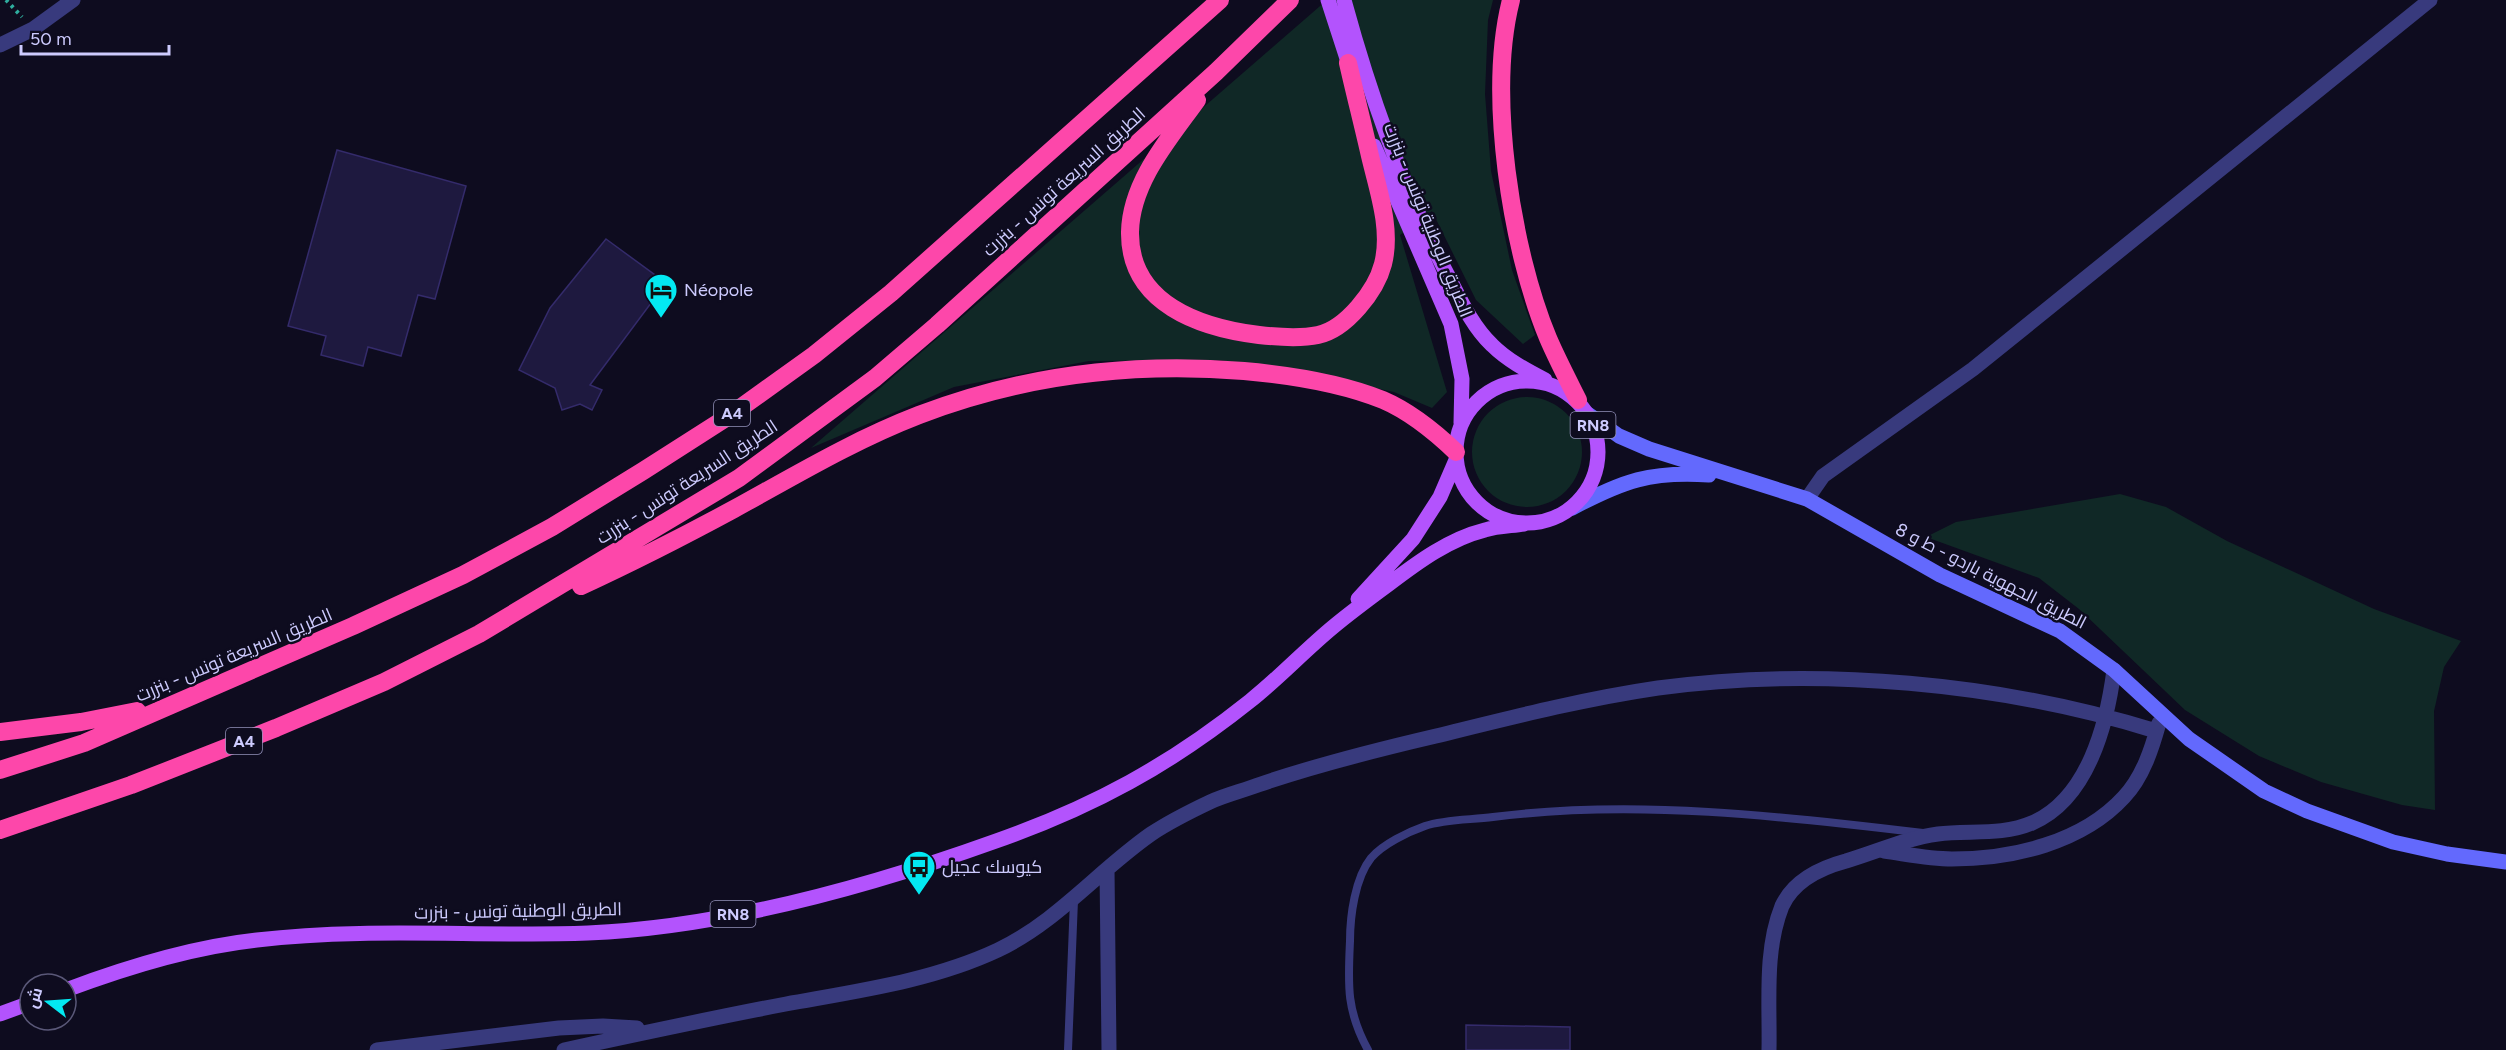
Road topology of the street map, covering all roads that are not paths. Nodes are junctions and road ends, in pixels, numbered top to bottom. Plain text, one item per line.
1 (73, 0) edge
2 (1220, 0) edge
3 (1290, 0) edge
4 (1328, 0) edge
5 (1344, 0) edge
6 (1511, 0) edge
7 (2430, 0) edge
8 (0, 45) edge
9 (1348, 63) junction
10 (1216, 72) junction
11 (1553, 385) junction
12 (1583, 407) junction
13 (1461, 425) junction
14 (1456, 456) junction
15 (1733, 476) junction
16 (1808, 500) junction
17 (1572, 508) junction
18 (1524, 524) junction
19 (1332, 628) junction
20 (479, 634) junction
21 (2114, 670) junction
22 (166, 706) junction
23 (2161, 714) junction
24 (2105, 715) junction
25 (2156, 731) junction
26 (0, 732) edge
27 (0, 770) edge
28 (0, 830) edge
29 (1936, 834) junction
30 (1881, 850) junction
31 (2506, 862) edge
32 (1107, 869) junction
33 (1074, 898) junction
34 (78, 986) edge
35 (18, 1007) edge
36 (0, 1014) edge
37 (655, 1030) junction
38 (377, 1050) edge
39 (564, 1050) edge
40 (1068, 1050) edge
41 (1109, 1050) edge
42 (1368, 1050) edge
43 (1769, 1050) edge

1 - 8 street
2 - 22 highway, الطريق السريعة تونس - بنزرت / A4
3 - 10 highway, الطريق السريعة تونس - بنزرت / A4
4 - 9 main road, الطريق الوطنية تونس - بنزرت / RN8
5 - 11 main road, الطريق الوطنية تونس - بنزرت / RN8
6 - 12 highway, RN8
7 - 16 street
9 - 10 highway
9 - 13 main road, الطريق الوطنية تونس - بنزرت / RN8
10 - 20 highway, الطريق السريعة تونس - بنزرت / A4
11 - 12 main road, الطريق الوطنية تونس - بنزرت / RN8
11 - 13 main road, الطريق الوطنية تونس - بنزرت / RN8
12 - 15 main road, الطريق الجهوية باردو - ط و 8
12 - 17 main road, الطريق الوطنية تونس - بنزرت / RN8
13 - 14 main road, الطريق الوطنية تونس - بنزرت / RN8
14 - 18 main road, الطريق الوطنية تونس - بنزرت / RN8
14 - 19 main road, الطريق الوطنية تونس - بنزرت / RN8
14 - 20 highway
15 - 16 main road, الطريق الجهوية باردو - ط و 8
15 - 17 main road, الطريق الجهوية باردو - ط و 8
16 - 21 main road, الطريق الجهوية باردو - ط و 8
17 - 18 main road, الطريق الوطنية تونس - بنزرت / RN8
18 - 19 main road, الطريق الوطنية تونس - بنزرت / RN8
19 - 34 main road, الطريق الوطنية تونس - بنزرت / RN8
20 - 28 highway, الطريق السريعة تونس - بنزرت / A4
21 - 23 main road, الطريق الجهوية باردو - ط و 8
21 - 24 street
22 - 26 highway
22 - 27 highway, الطريق السريعة تونس - بنزرت / A4
23 - 25 street
23 - 31 main road, الطريق الجهوية باردو - ط و 8
24 - 25 street
24 - 29 street
24 - 32 street
25 - 30 street
29 - 30 street
29 - 42 lane
30 - 43 street
32 - 33 street
32 - 41 street
33 - 37 street
33 - 40 lane
35 - 36 main road
37 - 38 street
37 - 39 street

